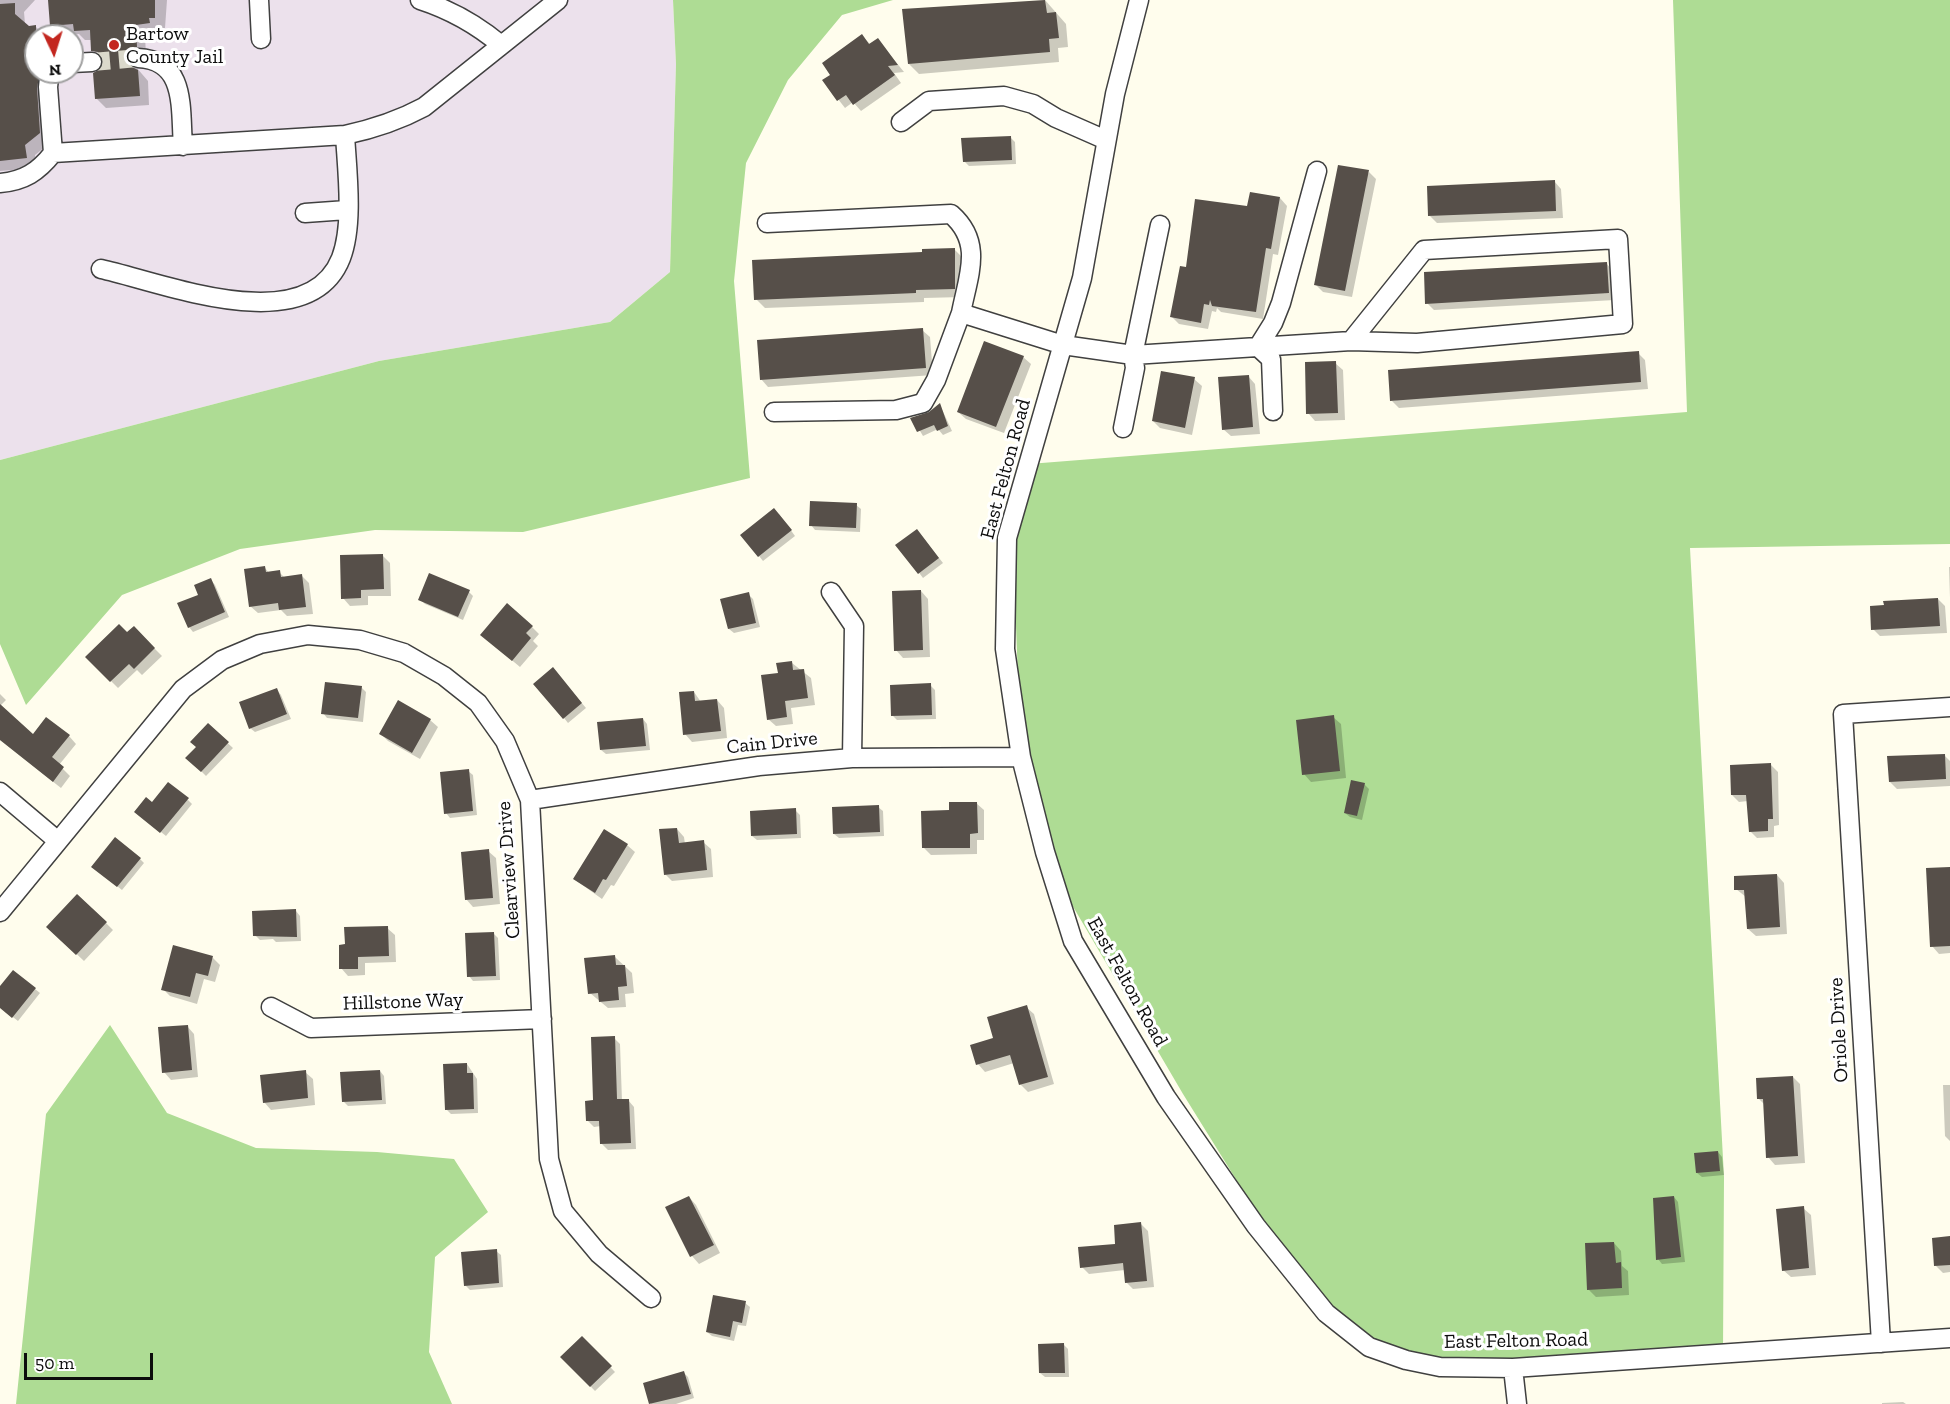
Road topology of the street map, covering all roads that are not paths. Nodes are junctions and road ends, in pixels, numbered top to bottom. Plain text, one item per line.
1 (259, 0) edge
2 (420, 0) edge
3 (558, 0) edge
4 (1139, 0) edge
5 (261, 39) dead end
6 (501, 45) junction
7 (138, 58) tunnel mouth
8 (84, 62) edge
9 (92, 62) tunnel mouth
10 (49, 84) edge
11 (900, 122) dead end
12 (345, 135) junction
13 (1106, 140) junction
14 (183, 146) junction
15 (53, 153) junction
16 (1317, 171) dead end
17 (0, 183) edge
18 (347, 210) junction
19 (305, 213) dead end
20 (767, 223) dead end
21 (1160, 225) dead end
22 (101, 269) dead end
23 (961, 313) junction
24 (1351, 341) junction
25 (1063, 345) junction
26 (1258, 347) junction
27 (1133, 355) junction
28 (1273, 411) dead end
29 (774, 412) dead end
30 (1123, 428) dead end
31 (831, 592) dead end
32 (1950, 707) edge
33 (1021, 757) junction
34 (852, 758) junction
35 (0, 792) edge
36 (530, 800) junction
37 (58, 841) junction
38 (0, 912) edge
39 (272, 1007) dead end
40 (542, 1019) junction
41 (651, 1298) dead end
42 (1950, 1338) edge
43 (1881, 1342) junction
44 (1513, 1368) junction
45 (1517, 1404) edge

1 - 5 street
2 - 6 street
3 - 6 street
4 - 13 street, East Felton Road
6 - 12 street
7 - 14 street
8 - 9 street
10 - 15 street
11 - 13 street
12 - 14 street
12 - 18 street
13 - 25 street, East Felton Road
14 - 15 street
15 - 17 street
16 - 26 street
18 - 19 street
18 - 22 street
20 - 23 street
21 - 27 street
23 - 25 street
23 - 29 street
24 - 24 street
24 - 26 street
25 - 27 street
25 - 33 street, East Felton Road
26 - 27 street
26 - 28 street
27 - 30 street
31 - 34 street
32 - 43 street, Oriole Drive
33 - 34 street, Cain Drive
33 - 44 street, East Felton Road
34 - 36 street, Cain Drive
35 - 37 street
36 - 37 street, Clearview Drive
36 - 40 street, Clearview Drive
37 - 38 street, Clearview Drive
39 - 40 street, Hillstone Way
40 - 41 street, Clearview Drive
42 - 43 street, East Felton Road
43 - 44 street, East Felton Road
44 - 45 street

